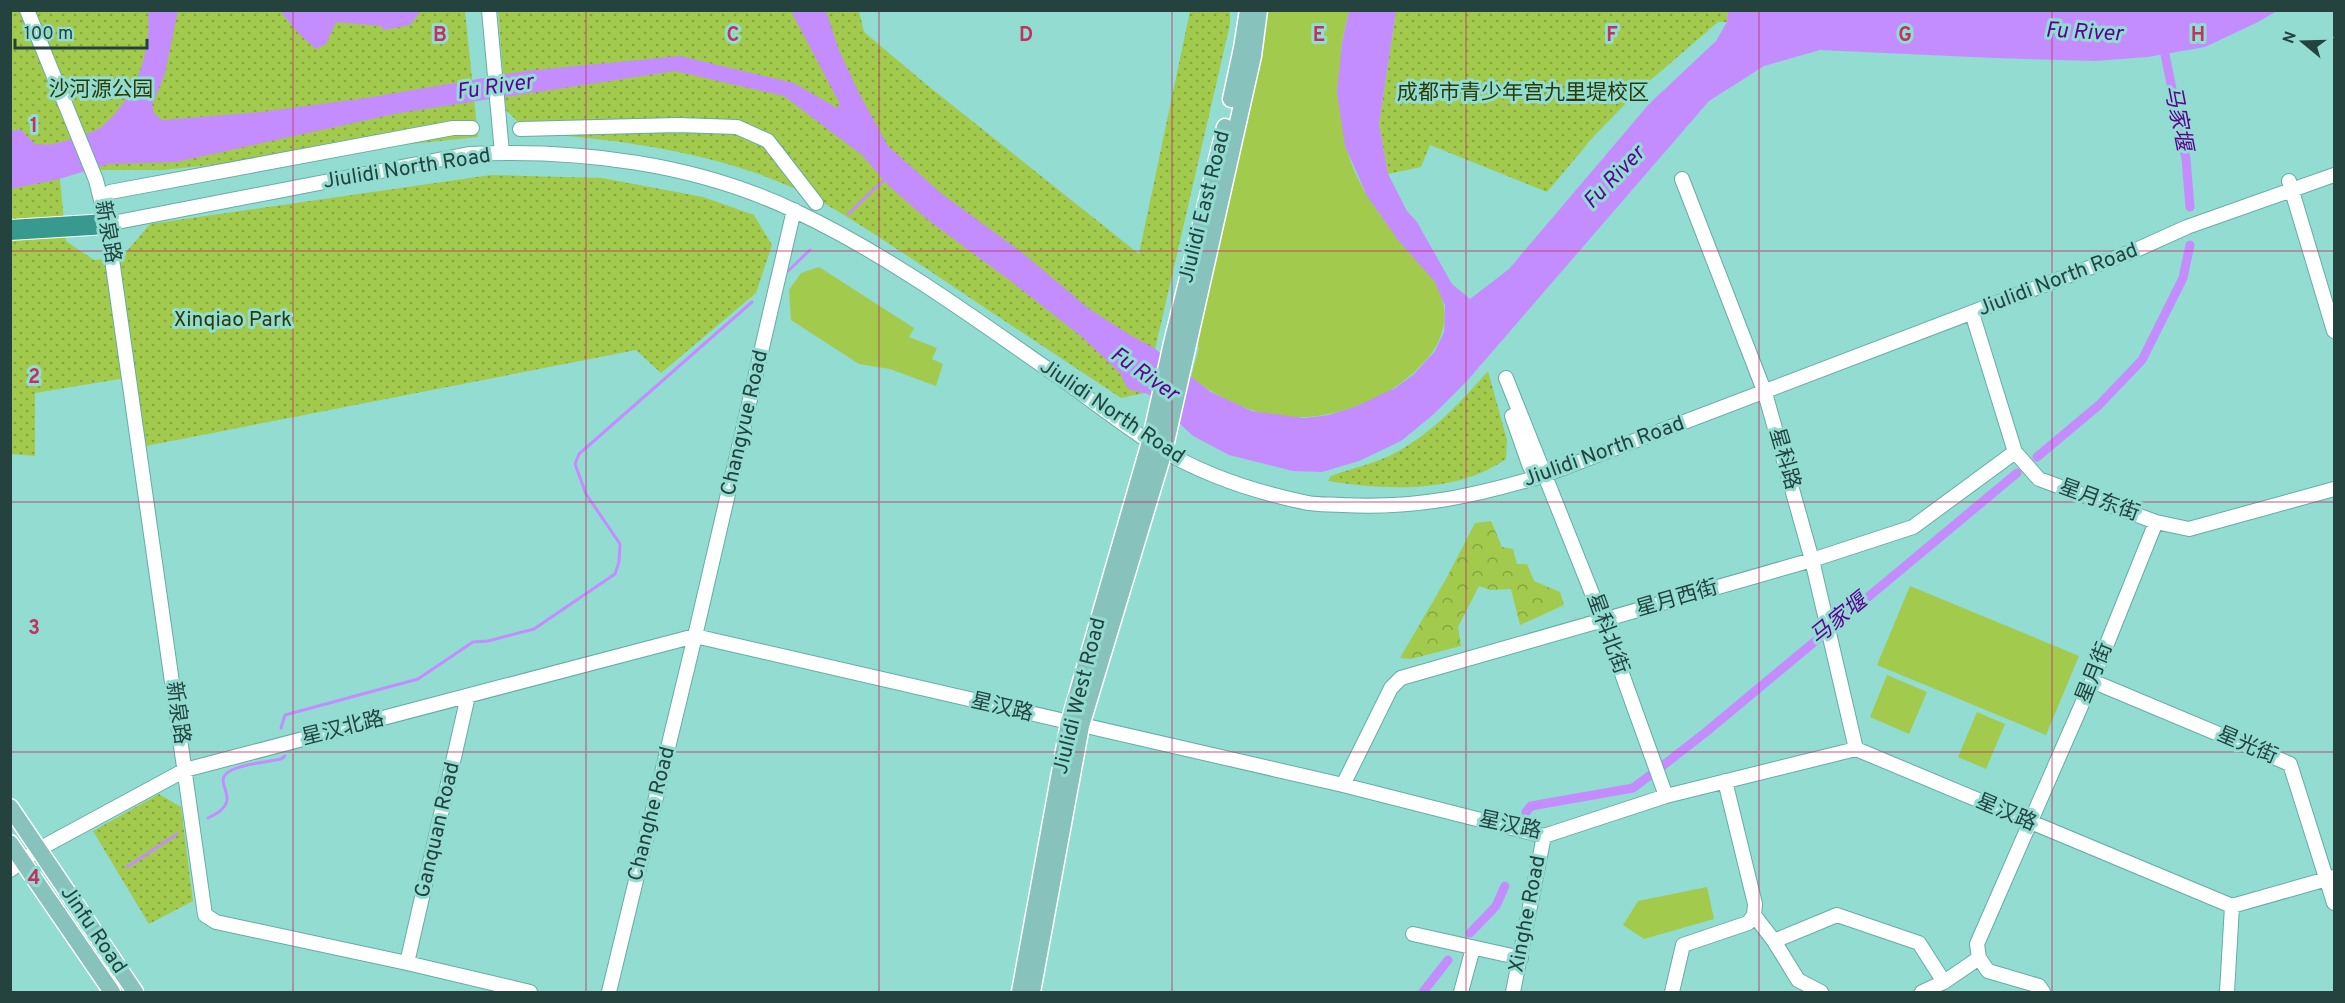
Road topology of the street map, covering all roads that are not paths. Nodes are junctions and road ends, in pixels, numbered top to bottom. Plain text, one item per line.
1 (27, 10) edge
2 (489, 10) edge
3 (1248, 10) edge
4 (1259, 10) edge
5 (472, 128) dead end
6 (520, 129) dead end
7 (502, 153) junction
8 (2334, 175) edge
9 (1682, 179) dead end
10 (2291, 186) junction
11 (110, 192) dead end
12 (816, 203) dead end
13 (794, 210) junction
14 (107, 224) junction
15 (10, 230) edge
16 (1972, 313) junction
17 (2334, 331) edge
18 (1765, 393) junction
19 (1158, 403) joint
20 (1157, 446) junction
21 (2015, 452) junction
22 (1545, 475) junction
23 (2334, 489) edge
24 (2156, 522) junction
25 (1812, 560) junction
26 (1603, 621) junction
27 (695, 636) junction
28 (2092, 681) junction
29 (468, 696) junction
30 (1075, 725) junction
31 (1856, 749) junction
32 (185, 770) junction
33 (1725, 781) junction
34 (1343, 785) junction
35 (1666, 796) junction
36 (10, 807) edge
37 (2031, 823) junction
38 (1544, 836) junction
39 (10, 843) edge
40 (39, 849) junction
41 (17, 866) edge
42 (2331, 878) edge
43 (2334, 903) edge
44 (2232, 906) junction
45 (1754, 915) junction
46 (1413, 934) dead end
47 (1774, 941) junction
48 (1473, 948) junction
49 (1521, 958) junction
50 (1979, 958) junction
51 (407, 963) junction
52 (1944, 982) junction
53 (112, 993) edge
54 (135, 993) edge
55 (530, 993) edge
56 (609, 993) edge
57 (1020, 993) edge
58 (1032, 993) edge
59 (1461, 993) edge
60 (1513, 993) edge
61 (1672, 993) edge
62 (1821, 993) edge
63 (1922, 993) edge
64 (2043, 993) edge
65 (2227, 993) edge

1 - 14 street, 新泉路
2 - 7 street
3 - 19 main road, Jiulidi East Road
4 - 20 main road
5 - 11 street
6 - 12 street
7 - 13 street, Jiulidi North Road
7 - 14 street, Jiulidi North Road
8 - 10 street, Jiulidi North Road
9 - 18 street, 星科路
10 - 16 street, Jiulidi North Road
10 - 17 street
13 - 20 street, Jiulidi North Road
13 - 27 street, Changyue Road
14 - 15 highway
14 - 32 street, 新泉路
16 - 18 street, Jiulidi North Road
16 - 21 street, 星月东街
18 - 22 street, Jiulidi North Road
18 - 25 street, 星科路
19 - 20 main road, Jiulidi West Road
20 - 22 street, Jiulidi North Road
20 - 30 main road, Jiulidi West Road
21 - 24 street, 星月东街
21 - 25 street, 星月西街
22 - 22 street, 星科北街
22 - 26 street, 星科北街
23 - 24 street, 星月东街
24 - 28 street, 星月街
25 - 26 street, 星月西街
25 - 31 street, 星科路
26 - 34 street, 星月西街
26 - 35 street, 星科北街
27 - 29 street, 星汉北路
27 - 30 street, 星汉路
27 - 56 street, Changhe Road
28 - 37 street, 星月街
28 - 42 street, 星光街
29 - 32 street, 星汉北路
29 - 51 street, Ganquan Road
30 - 34 street, 星汉路
30 - 57 main road, Jiulidi West Road
30 - 58 main road
31 - 33 street, 星汉路
31 - 37 street, 星汉路
32 - 40 street, 星汉北路
32 - 51 street, 新泉路
33 - 35 street, 星汉路
33 - 45 street
34 - 38 street, 星汉路
35 - 38 street, 星汉路
36 - 40 main road, Jinfu Road
37 - 44 street, 星汉路
37 - 50 street, 星月街
38 - 49 street, Xinghe Road
39 - 41 main road, Jinfu Road
40 - 41 street, 星汉北路
40 - 54 main road, Jinfu Road
41 - 53 main road, Jinfu Road
42 - 43 street, 星光街
42 - 44 street
44 - 65 street
45 - 47 street
45 - 61 street
46 - 48 street
47 - 52 street
47 - 62 street
48 - 49 street
48 - 59 street
49 - 60 street, Xinghe Road
50 - 52 street
50 - 64 street
51 - 55 street, 新泉路
52 - 63 street

